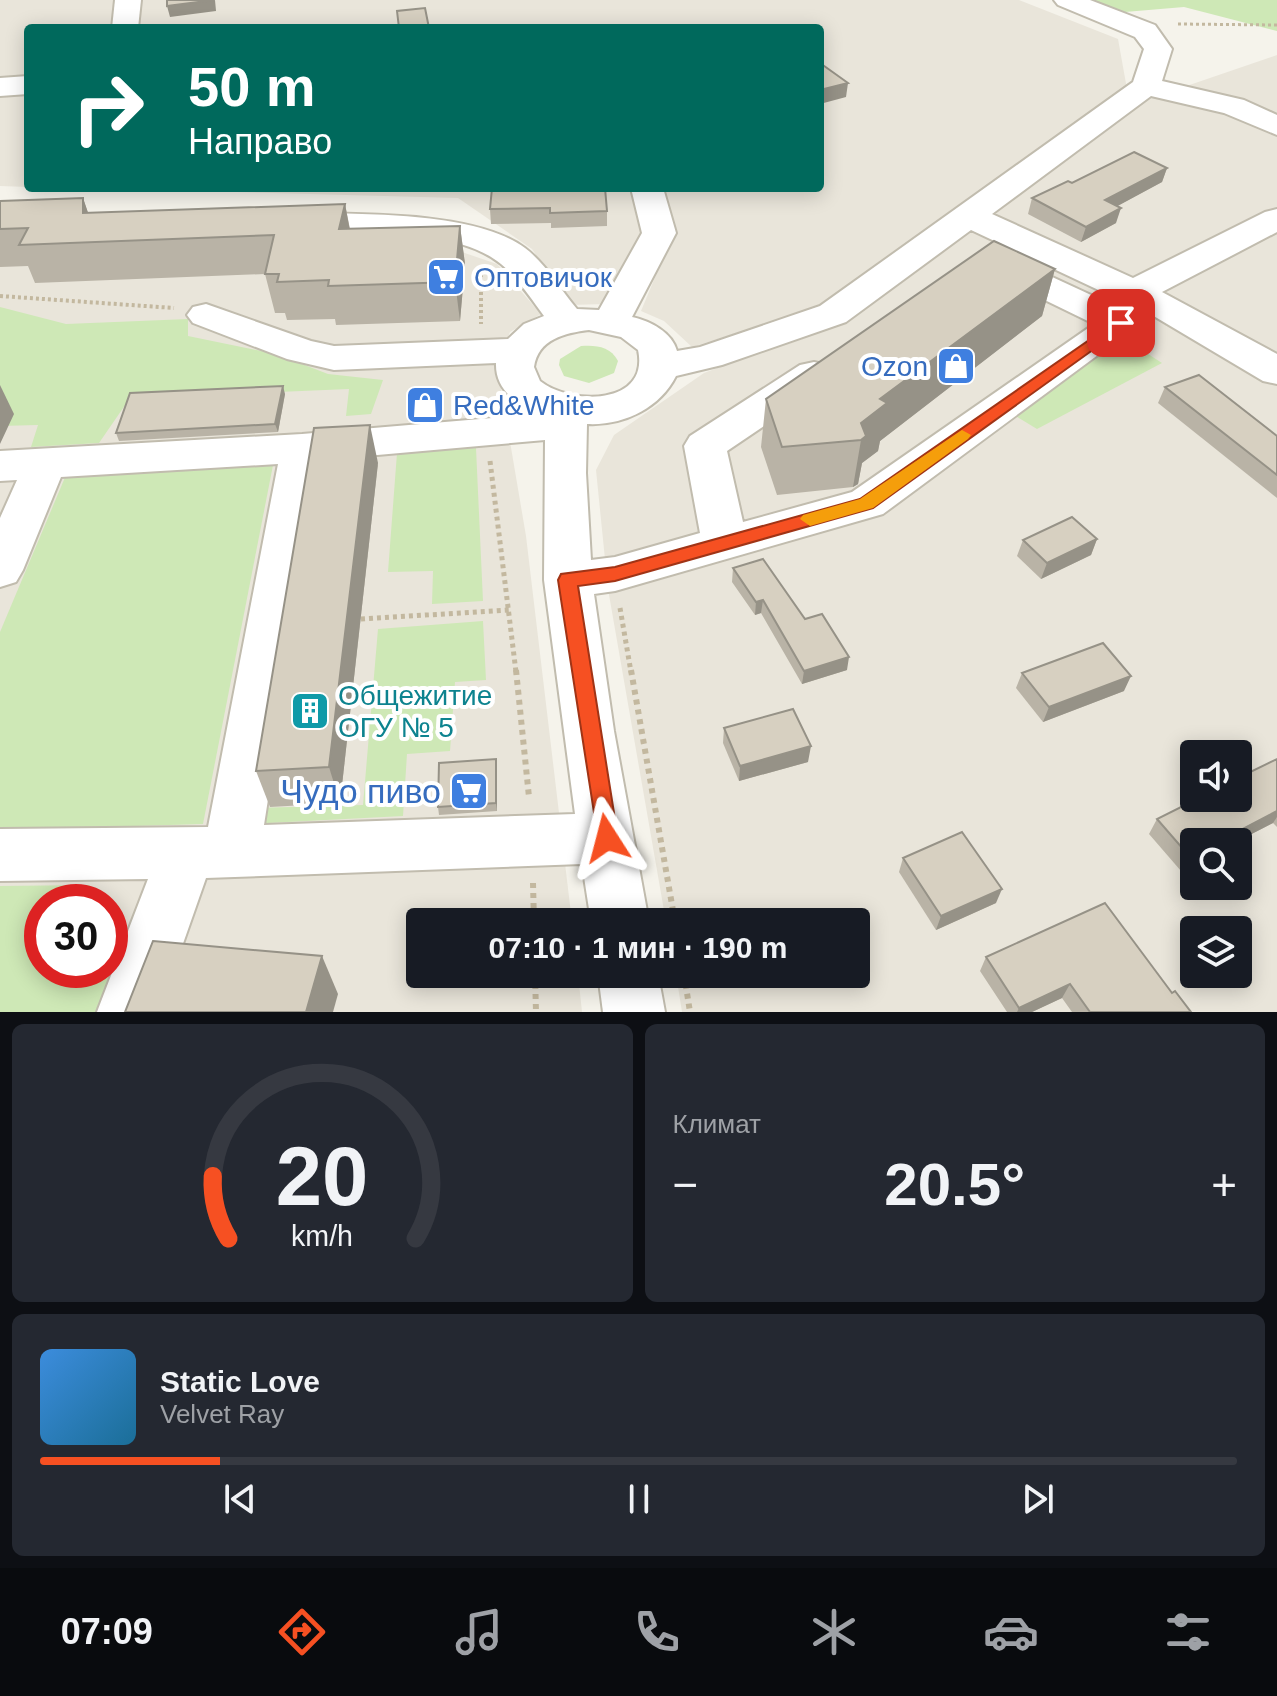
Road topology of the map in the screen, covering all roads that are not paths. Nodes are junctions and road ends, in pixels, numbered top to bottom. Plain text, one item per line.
1 (128, 0) edge
2 (1067, 0) edge
3 (125, 24) edge
4 (24, 85) edge
5 (1146, 86) junction
6 (0, 87) edge
7 (1277, 90) edge
8 (1234, 106) junction
9 (1277, 126) edge
10 (648, 192) edge
11 (967, 215) junction
12 (1277, 219) edge
13 (252, 221) edge
14 (961, 276) edge
15 (1133, 305) junction
16 (206, 315) road end
17 (567, 321) junction
18 (611, 321) junction
19 (521, 350) junction
20 (845, 353) edge
21 (663, 366) junction
22 (1277, 372) edge
23 (566, 417) junction
24 (302, 448) junction
25 (45, 465) junction
26 (0, 466) edge
27 (725, 543) junction
28 (0, 570) edge
29 (591, 577) junction
30 (607, 838) junction
31 (209, 853) junction
32 (0, 855) edge
33 (618, 908) edge
34 (630, 988) edge
35 (128, 1012) edge
36 (634, 1012) edge

1 - 3 street
2 - 5 street
4 - 6 street
5 - 8 street
5 - 11 street
7 - 8 street
8 - 9 street
10 - 18 street
11 - 15 street
11 - 21 street
12 - 15 street
13 - 17 street
14 - 15 street
15 - 22 street
15 - 27 street
16 - 19 street
17 - 18 street
17 - 19 street
18 - 21 street
19 - 23 street
20 - 27 street
21 - 23 street
23 - 24 street
23 - 29 street
24 - 25 street
24 - 31 street
25 - 26 street
25 - 28 street
27 - 29 street
29 - 30 street
30 - 31 street
30 - 33 street
31 - 32 street
31 - 35 street
34 - 36 street

